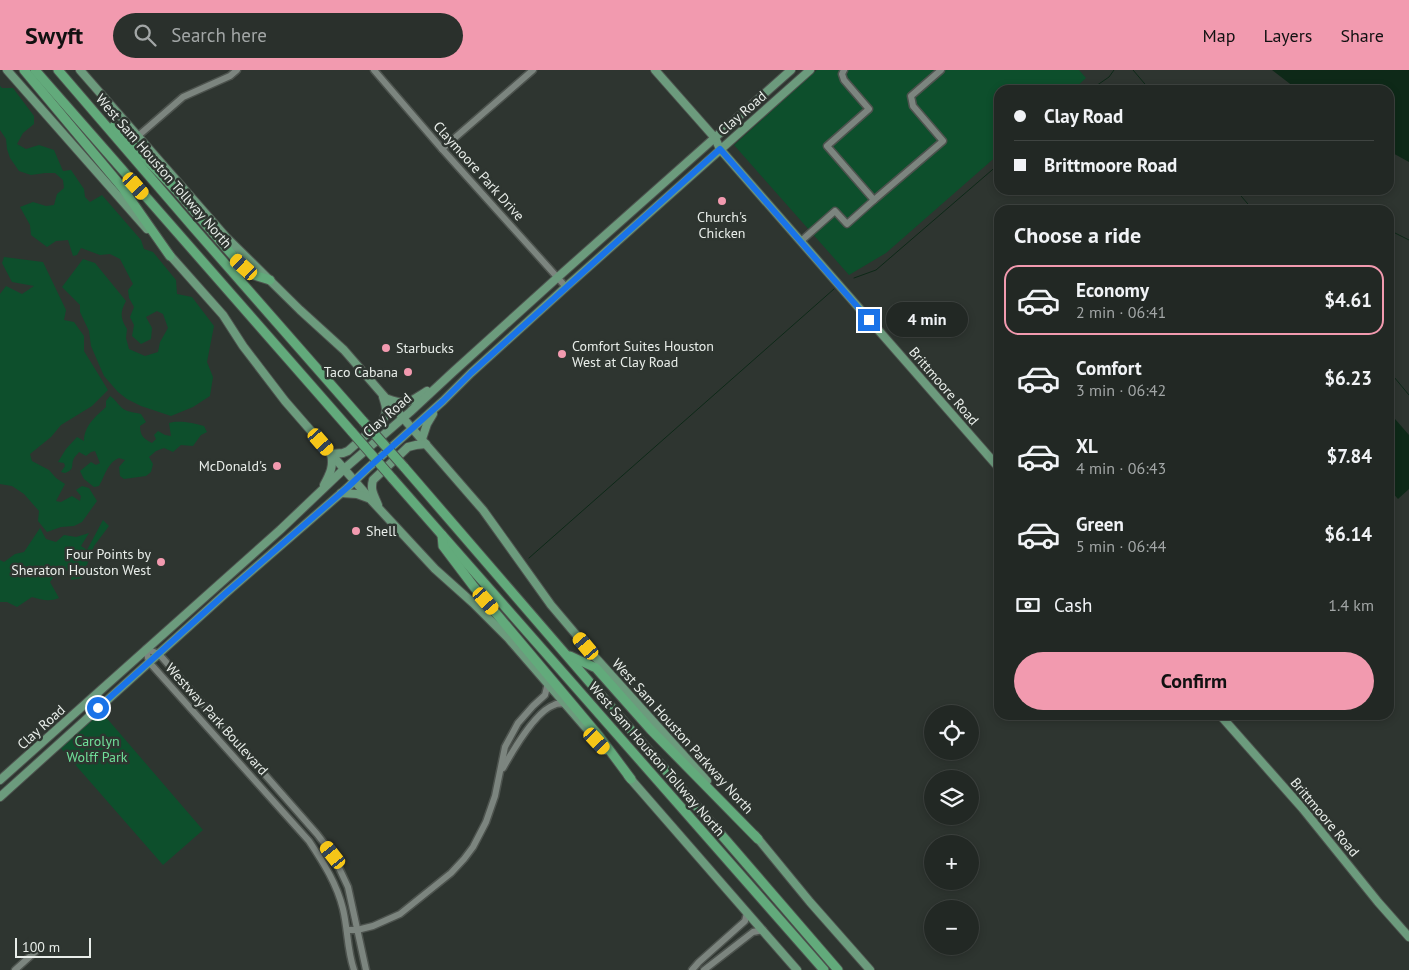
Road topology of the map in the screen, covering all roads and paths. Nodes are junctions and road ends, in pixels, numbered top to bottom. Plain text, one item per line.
1 (7, 70) edge
2 (24, 70) edge
3 (34, 70) edge
4 (58, 70) edge
5 (80, 70) edge
6 (237, 70) edge
7 (374, 70) edge
8 (533, 70) edge
9 (656, 70) edge
10 (810, 70) edge
11 (844, 70) edge
12 (941, 70) edge
13 (790, 71) edge
14 (796, 82) junction
15 (73, 86) junction
16 (138, 136) junction
17 (715, 138) junction
18 (442, 149) junction
19 (720, 149) junction
20 (874, 200) junction
21 (636, 207) junction
22 (645, 216) junction
23 (801, 241) junction
24 (170, 256) junction
25 (558, 277) junction
26 (270, 280) junction
27 (566, 287) junction
28 (485, 342) junction
29 (494, 352) junction
30 (442, 382) junction
31 (384, 396) junction
32 (443, 401) junction
33 (404, 418) junction
34 (412, 428) junction
35 (424, 442) junction
36 (331, 454) junction
37 (994, 462) edge
38 (344, 469) junction
39 (354, 481) junction
40 (320, 492) junction
41 (340, 493) junction
42 (372, 501) junction
43 (380, 509) junction
44 (280, 530) junction
45 (442, 535) junction
46 (288, 538) junction
47 (218, 584) junction
48 (226, 593) junction
49 (146, 650) junction
50 (159, 654) junction
51 (566, 655) junction
52 (149, 662) junction
53 (548, 683) junction
54 (566, 703) junction
55 (1224, 720) edge
56 (44, 741) junction
57 (52, 749) junction
58 (500, 774) junction
59 (0, 780) edge
60 (631, 780) junction
61 (0, 797) edge
62 (758, 839) junction
63 (747, 913) junction
64 (347, 930) junction
65 (357, 930) junction
66 (763, 930) junction
67 (1409, 937) edge
68 (36, 951) dead end
69 (15, 970) edge
70 (354, 970) edge
71 (366, 970) edge
72 (692, 970) edge
73 (704, 970) edge
74 (797, 970) edge
75 (824, 970) edge
76 (838, 970) edge
77 (870, 970) edge

1 - 24 main road
2 - 24 highway
3 - 45 highway, West Sam Houston Tollway North, bridge
4 - 15 highway, West Sam Houston Tollway North
5 - 16 main road, West Sam Houston Parkway North
6 - 16 street
7 - 18 street, Claymoore Park Drive
8 - 18 street
9 - 17 main road, Brittmoore Road
10 - 14 main road, Clay Road
11 - 20 street
12 - 20 street
13 - 14 main road
13 - 17 main road, Clay Road
14 - 19 main road, Clay Road
15 - 26 highway
15 - 51 highway, West Sam Houston Tollway North, bridge
16 - 26 main road, West Sam Houston Parkway North
17 - 19 main road, Brittmoore Road
17 - 21 main road, Clay Road
18 - 25 street, Claymoore Park Drive
19 - 22 main road, Clay Road
19 - 23 main road, Brittmoore Road
20 - 23 street
21 - 22 main road
21 - 25 main road, Clay Road
22 - 27 main road, Clay Road
23 - 37 main road, Brittmoore Road
24 - 36 main road
25 - 27 street, Claymoore Park Drive
25 - 28 main road, Clay Road
26 - 31 main road, West Sam Houston Parkway North
27 - 29 main road, Clay Road
28 - 29 main road
28 - 30 main road, Clay Road
29 - 32 main road, Clay Road
30 - 31 main road
30 - 33 main road, Clay Road
31 - 33 main road, West Sam Houston Parkway North
31 - 36 main road
32 - 34 main road, Clay Road
32 - 35 main road
33 - 34 main road, West Sam Houston Parkway North
33 - 38 main road, Clay Road
34 - 35 main road, West Sam Houston Parkway North
34 - 39 main road, Clay Road
35 - 43 main road
35 - 62 main road, West Sam Houston Parkway North
36 - 38 main road
36 - 40 main road
38 - 39 main road
38 - 40 main road, Clay Road
39 - 41 main road, Clay Road
39 - 42 main road
40 - 44 main road, Clay Road
41 - 42 main road
41 - 46 main road, Clay Road
42 - 43 main road
43 - 53 main road
44 - 46 main road
44 - 47 main road, Clay Road
45 - 60 highway
45 - 75 highway, West Sam Houston Tollway North
46 - 48 main road, Clay Road
47 - 48 main road
47 - 49 main road, Clay Road
48 - 50 main road, Clay Road
49 - 50 street, Westway Park Boulevard
49 - 52 street, Westway Park Boulevard
49 - 56 main road, Clay Road
50 - 52 main road, Clay Road
50 - 65 street, Westway Park Boulevard
51 - 62 highway
51 - 76 highway, West Sam Houston Tollway North
52 - 57 main road, Clay Road
52 - 64 street, Westway Park Boulevard
53 - 54 main road
53 - 58 street
54 - 58 street
54 - 60 main road
55 - 67 main road, Brittmoore Road
56 - 57 main road
56 - 59 main road, Clay Road
57 - 61 main road, Clay Road
58 - 65 street
60 - 63 main road
62 - 77 main road, West Sam Houston Parkway North
63 - 66 main road
63 - 72 street
64 - 65 street
64 - 70 street, Westway Park Boulevard
65 - 71 street, Westway Park Boulevard
66 - 73 street
66 - 74 main road
68 - 69 street

